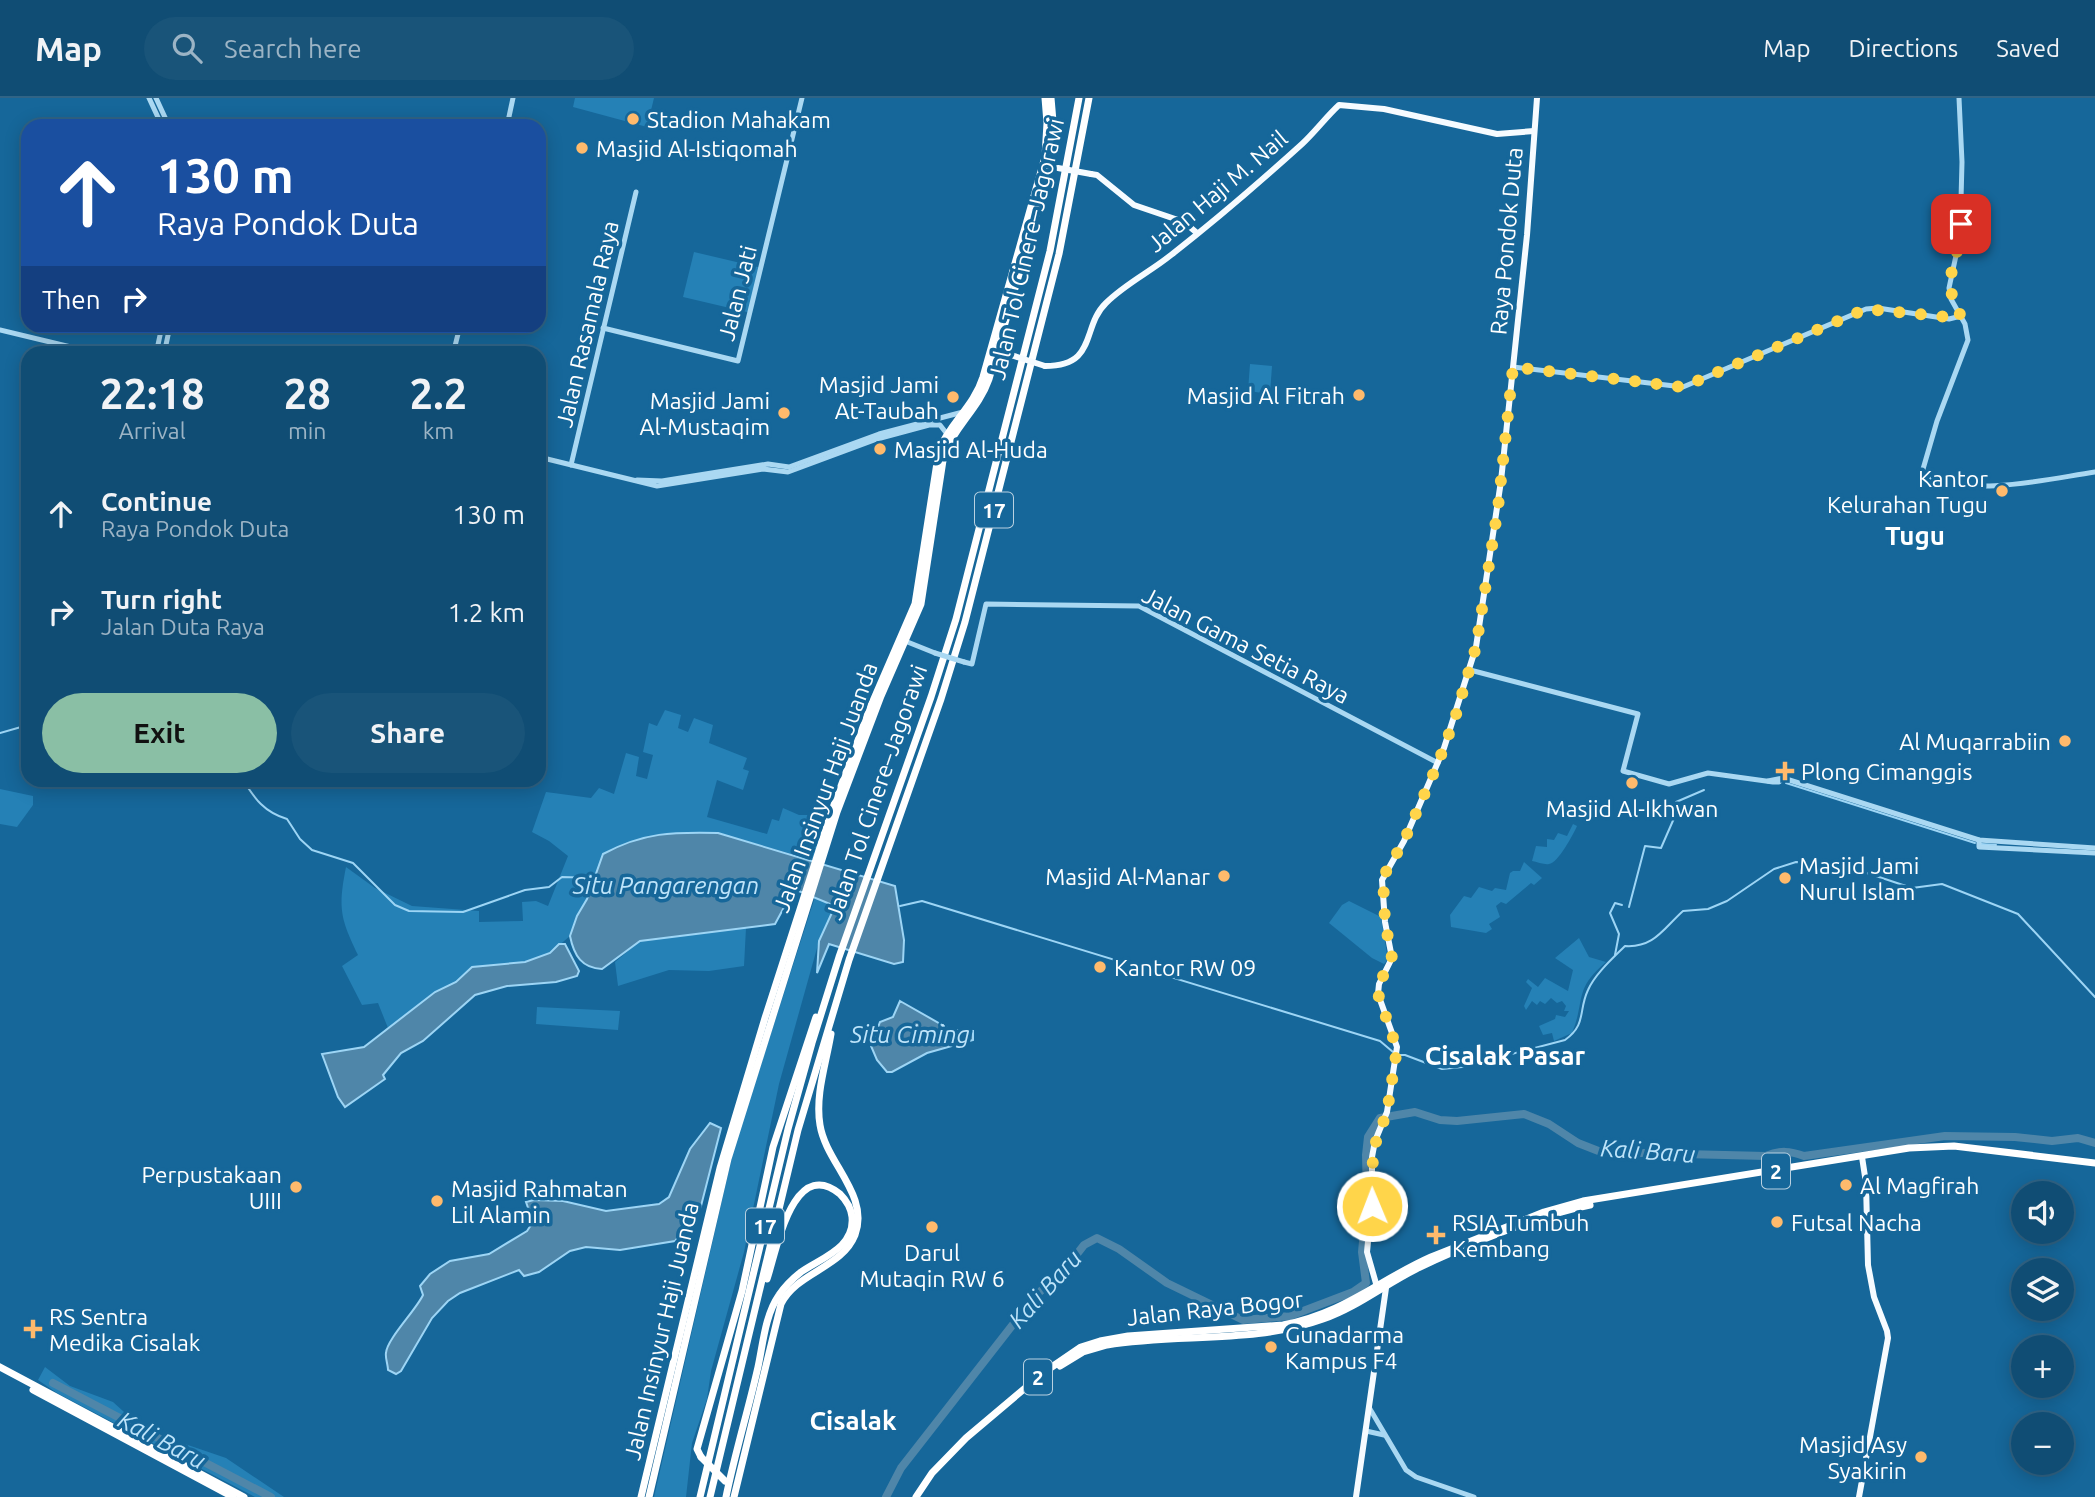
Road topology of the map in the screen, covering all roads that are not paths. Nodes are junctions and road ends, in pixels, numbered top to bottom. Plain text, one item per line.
1 (149, 98) edge
2 (156, 98) edge
3 (513, 98) edge
4 (802, 98) edge
5 (1045, 98) edge
6 (1051, 98) edge
7 (1079, 98) edge
8 (1089, 98) edge
9 (1537, 98) edge
10 (1959, 98) edge
11 (159, 119) edge
12 (166, 119) edge
13 (508, 119) edge
14 (1534, 131) junction
15 (1054, 167) junction
16 (636, 192) dead end
17 (1198, 233) junction
18 (1020, 253) junction
19 (1961, 316) junction
20 (603, 328) junction
21 (0, 330) edge
22 (67, 346) edge
23 (997, 350) junction
24 (1513, 367) junction
25 (966, 411) junction
26 (936, 421) junction
27 (947, 434) junction
28 (546, 459) edge
29 (572, 465) junction
30 (2095, 472) edge
31 (905, 641) junction
32 (1470, 670) junction
33 (1438, 763) junction
34 (2095, 851) edge
35 (819, 857) junction
36 (830, 985) junction
37 (839, 996) junction
38 (768, 1019) junction
39 (1862, 1159) junction
40 (2095, 1165) edge
41 (1381, 1287) junction
42 (755, 1312) junction
43 (0, 1369) edge
44 (1370, 1409) junction
45 (1366, 1431) junction
46 (1384, 1435) junction
47 (727, 1483) junction
48 (223, 1489) junction
49 (233, 1497) edge
50 (244, 1497) edge
51 (641, 1497) edge
52 (649, 1497) edge
53 (699, 1497) edge
54 (710, 1497) edge
55 (726, 1497) edge
56 (734, 1497) edge
57 (918, 1497) edge
58 (1356, 1497) edge
59 (1474, 1497) edge
60 (1859, 1497) edge

1 - 11 street
2 - 12 street
3 - 13 street
4 - 20 street, Jalan Jati
5 - 18 highway, Jalan Insinyur Haji Juanda
6 - 15 highway, Jalan Insinyur Haji Juanda
7 - 36 highway, Jalan Tol Cinere–Jagorawi / 17
8 - 37 highway, Jalan Tol Cinere–Jagorawi / 17
9 - 14 main road, Raya Pondok Duta
10 - 19 street
14 - 17 main road, Jalan Haji M. Nail
14 - 24 main road, Raya Pondok Duta
15 - 17 main road, bridge
15 - 18 highway, Jalan Insinyur Haji Juanda
16 - 20 street, Jalan Rasamala Raya
17 - 23 main road, Jalan Haji M. Nail, bridge
18 - 23 highway, Jalan Insinyur Haji Juanda
18 - 25 highway, Jalan Insinyur Haji Juanda
19 - 24 street
19 - 30 street
20 - 29 street, Jalan Rasamala Raya
21 - 22 street
23 - 31 highway, Jalan Insinyur Haji Juanda
24 - 32 main road, Raya Pondok Duta
25 - 26 street
25 - 27 highway, Jalan Insinyur Haji Juanda
26 - 27 street
26 - 29 street
27 - 35 highway, Jalan Insinyur Haji Juanda
28 - 29 street
31 - 33 street, Jalan Gama Setia Raya, bridge
31 - 35 highway, Jalan Insinyur Haji Juanda
32 - 33 main road, Raya Pondok Duta
32 - 34 street
33 - 41 main road, Raya Pondok Duta
35 - 38 highway, Jalan Insinyur Haji Juanda
36 - 47 highway, bridge
36 - 53 highway, Jalan Tol Cinere–Jagorawi / 17
37 - 42 highway, Jalan Tol Cinere–Jagorawi / 17
37 - 56 highway
38 - 51 highway, Jalan Insinyur Haji Juanda
38 - 52 highway, Jalan Insinyur Haji Juanda
39 - 40 highway, Jalan Raya Bogor / 2
39 - 41 highway, Jalan Raya Bogor / 2
39 - 60 main road
41 - 44 main road
41 - 57 highway, Jalan Raya Bogor / 2
42 - 47 highway
42 - 54 highway, Jalan Tol Cinere–Jagorawi / 17
43 - 48 highway
44 - 45 main road
44 - 46 street
45 - 46 street
45 - 58 main road
46 - 59 street
47 - 55 highway
48 - 49 highway
48 - 50 highway

